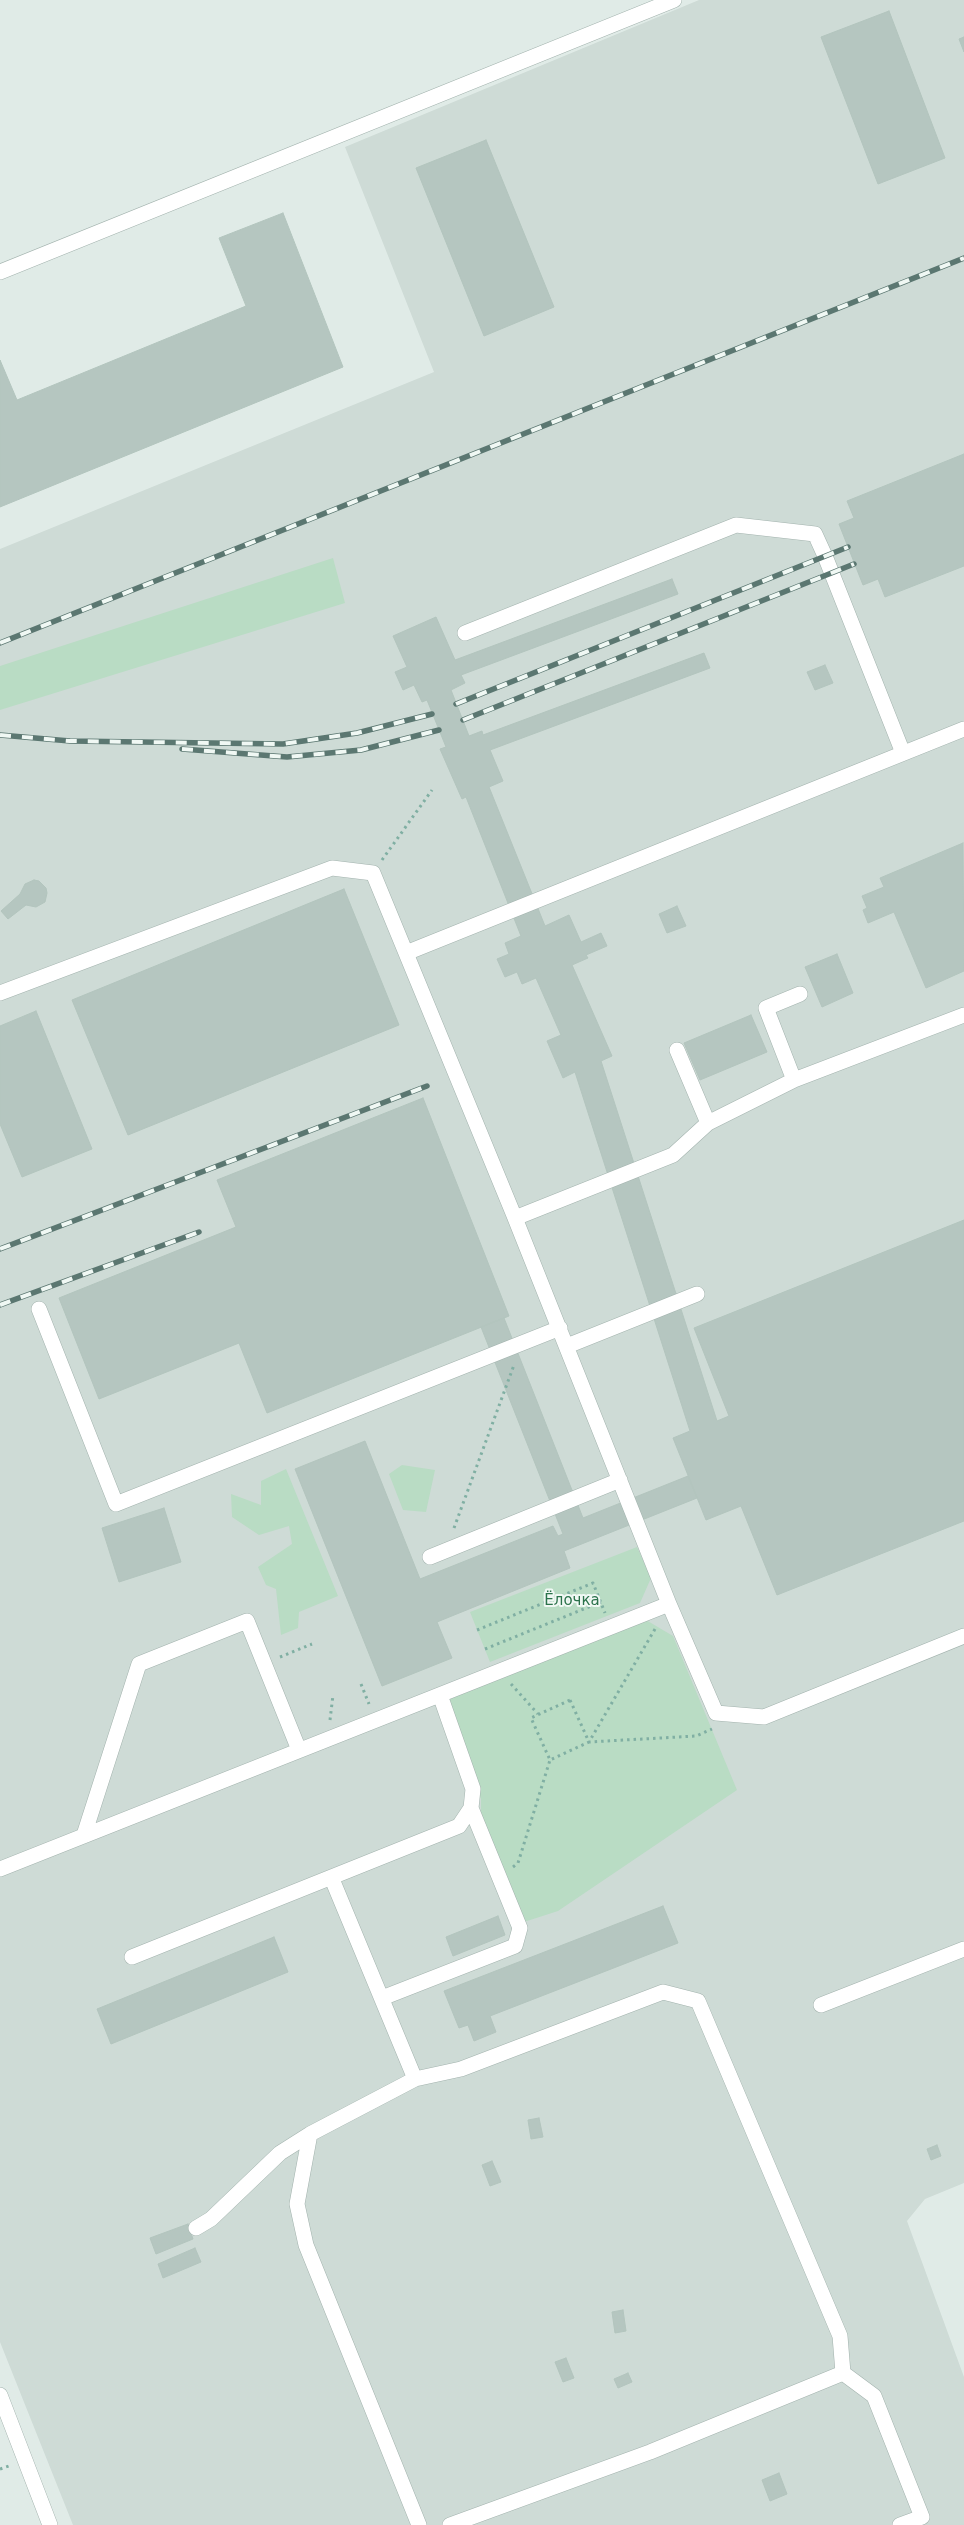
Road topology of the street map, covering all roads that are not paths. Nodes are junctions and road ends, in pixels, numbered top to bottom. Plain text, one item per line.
1 (674, 0) edge
2 (0, 272) edge
3 (465, 633) dead end
4 (964, 729) edge
5 (903, 753) junction
6 (406, 953) junction
7 (0, 993) edge
8 (800, 994) dead end
9 (964, 1015) edge
10 (677, 1050) dead end
11 (794, 1080) junction
12 (708, 1123) junction
13 (515, 1218) junction
14 (697, 1294) dead end
15 (39, 1309) dead end
16 (560, 1328) junction
17 (567, 1346) junction
18 (620, 1480) junction
19 (430, 1557) dead end
20 (669, 1604) junction
21 (964, 1636) edge
22 (440, 1695) junction
23 (299, 1750) junction
24 (471, 1808) junction
25 (84, 1835) junction
26 (0, 1869) edge
27 (332, 1879) junction
28 (964, 1949) edge
29 (132, 1957) dead end
30 (382, 1998) junction
31 (821, 2005) dead end
32 (415, 2079) junction
33 (310, 2134) junction
34 (196, 2228) dead end
35 (843, 2373) junction
36 (0, 2395) edge
37 (50, 2525) edge
38 (419, 2525) edge
39 (450, 2525) edge
40 (900, 2525) edge

1 - 2 street
3 - 5 street
4 - 5 street
5 - 6 street
6 - 7 street
6 - 13 street
8 - 11 street
9 - 11 street
10 - 12 street
11 - 12 street
12 - 13 street
13 - 16 street
14 - 17 street
15 - 16 street
16 - 17 street
17 - 18 street
18 - 19 street
18 - 20 street
20 - 21 street
20 - 22 street
22 - 23 street
22 - 24 street
23 - 25 street
23 - 25 street
24 - 27 street
24 - 30 street
25 - 26 street
27 - 29 street
27 - 30 street
28 - 31 street
30 - 32 street
32 - 33 street
32 - 35 street
33 - 34 street
33 - 38 street
35 - 39 street
35 - 40 street
36 - 37 street

